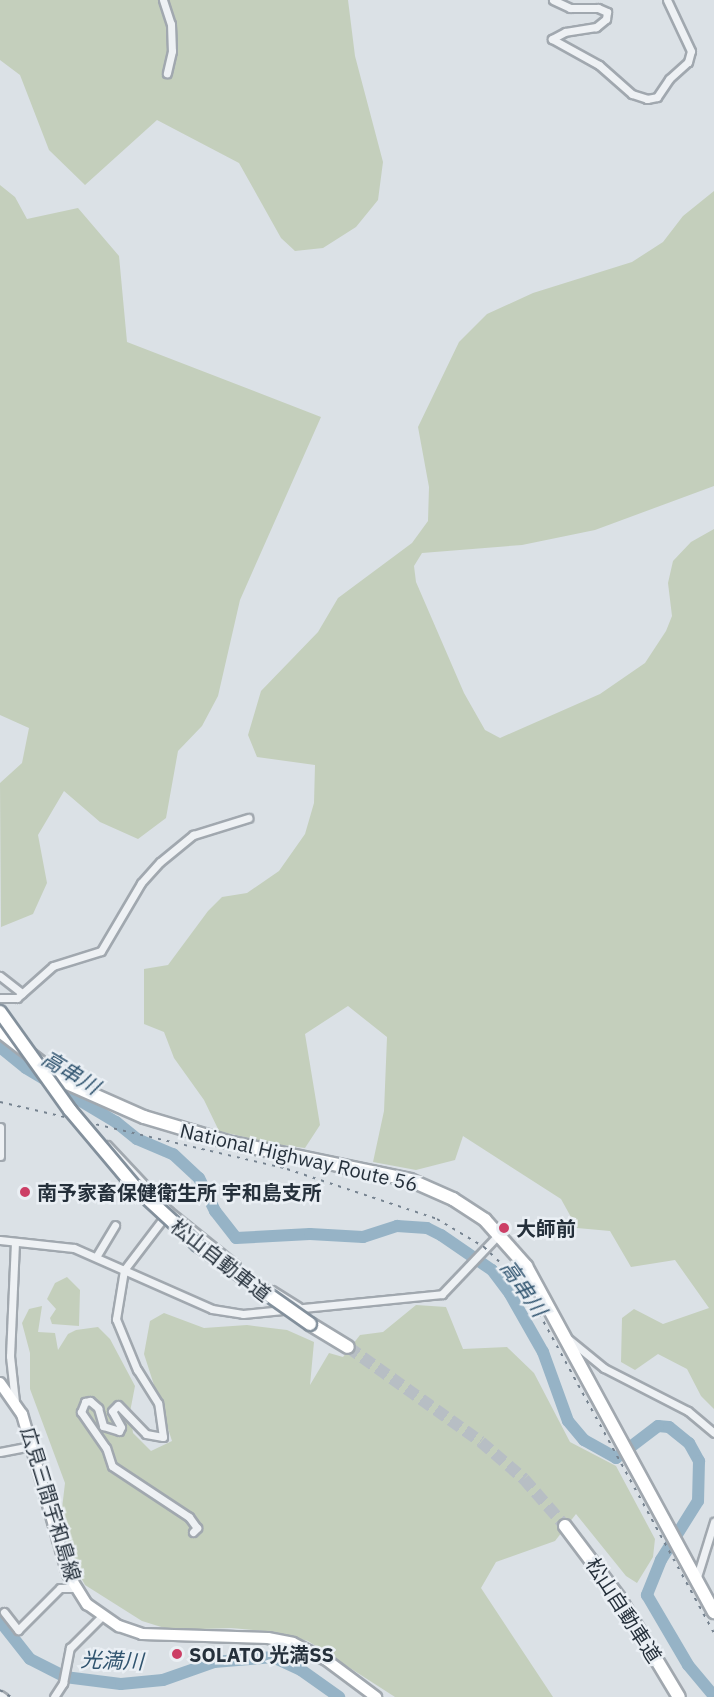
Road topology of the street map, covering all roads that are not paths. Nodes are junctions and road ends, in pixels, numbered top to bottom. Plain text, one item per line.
1 (164, 0) edge
2 (553, 0) edge
3 (667, 0) edge
4 (166, 73) dead end
5 (248, 818) dead end
6 (0, 976) edge
7 (22, 993) junction
8 (0, 998) edge
9 (0, 1012) edge
10 (0, 1031) edge
11 (0, 1127) edge
12 (98, 1135) dead end
13 (0, 1156) edge
14 (169, 1210) junction
15 (116, 1225) dead end
16 (500, 1233) junction
17 (0, 1240) edge
18 (15, 1242) junction
19 (96, 1257) junction
20 (124, 1270) junction
21 (298, 1306) junction
22 (564, 1336) junction
23 (348, 1347) tunnel mouth
24 (0, 1383) edge
25 (15, 1402) junction
26 (714, 1433) edge
27 (32, 1446) junction
28 (0, 1452) edge
29 (714, 1522) edge
30 (565, 1526) tunnel mouth
31 (194, 1532) dead end
32 (696, 1580) junction
33 (75, 1588) junction
34 (4, 1612) dead end
35 (714, 1612) edge
36 (102, 1616) junction
37 (54, 1697) edge
38 (376, 1697) edge
39 (679, 1697) edge

1 - 4 street
2 - 3 street
5 - 7 street
6 - 7 street
7 - 8 street
9 - 23 highway, 松山自動車道, bridge
10 - 16 highway, National Highway Route 56
11 - 13 street
12 - 14 street
14 - 20 street
14 - 21 street
15 - 19 street
16 - 21 street
16 - 22 highway, National Highway Route 56
17 - 18 street
18 - 19 street
18 - 25 street
19 - 20 street
20 - 21 street
20 - 31 street
22 - 26 street
22 - 32 highway, National Highway Route 56
24 - 25 main road, 広見三間宇和島線
25 - 27 main road, 広見三間宇和島線
27 - 28 street
27 - 33 main road, 広見三間宇和島線
29 - 32 street
30 - 39 highway, 松山自動車道
32 - 35 highway, National Highway Route 56
33 - 34 street
33 - 36 main road, 広見三間宇和島線
36 - 37 street
36 - 38 main road, 広見三間宇和島線

